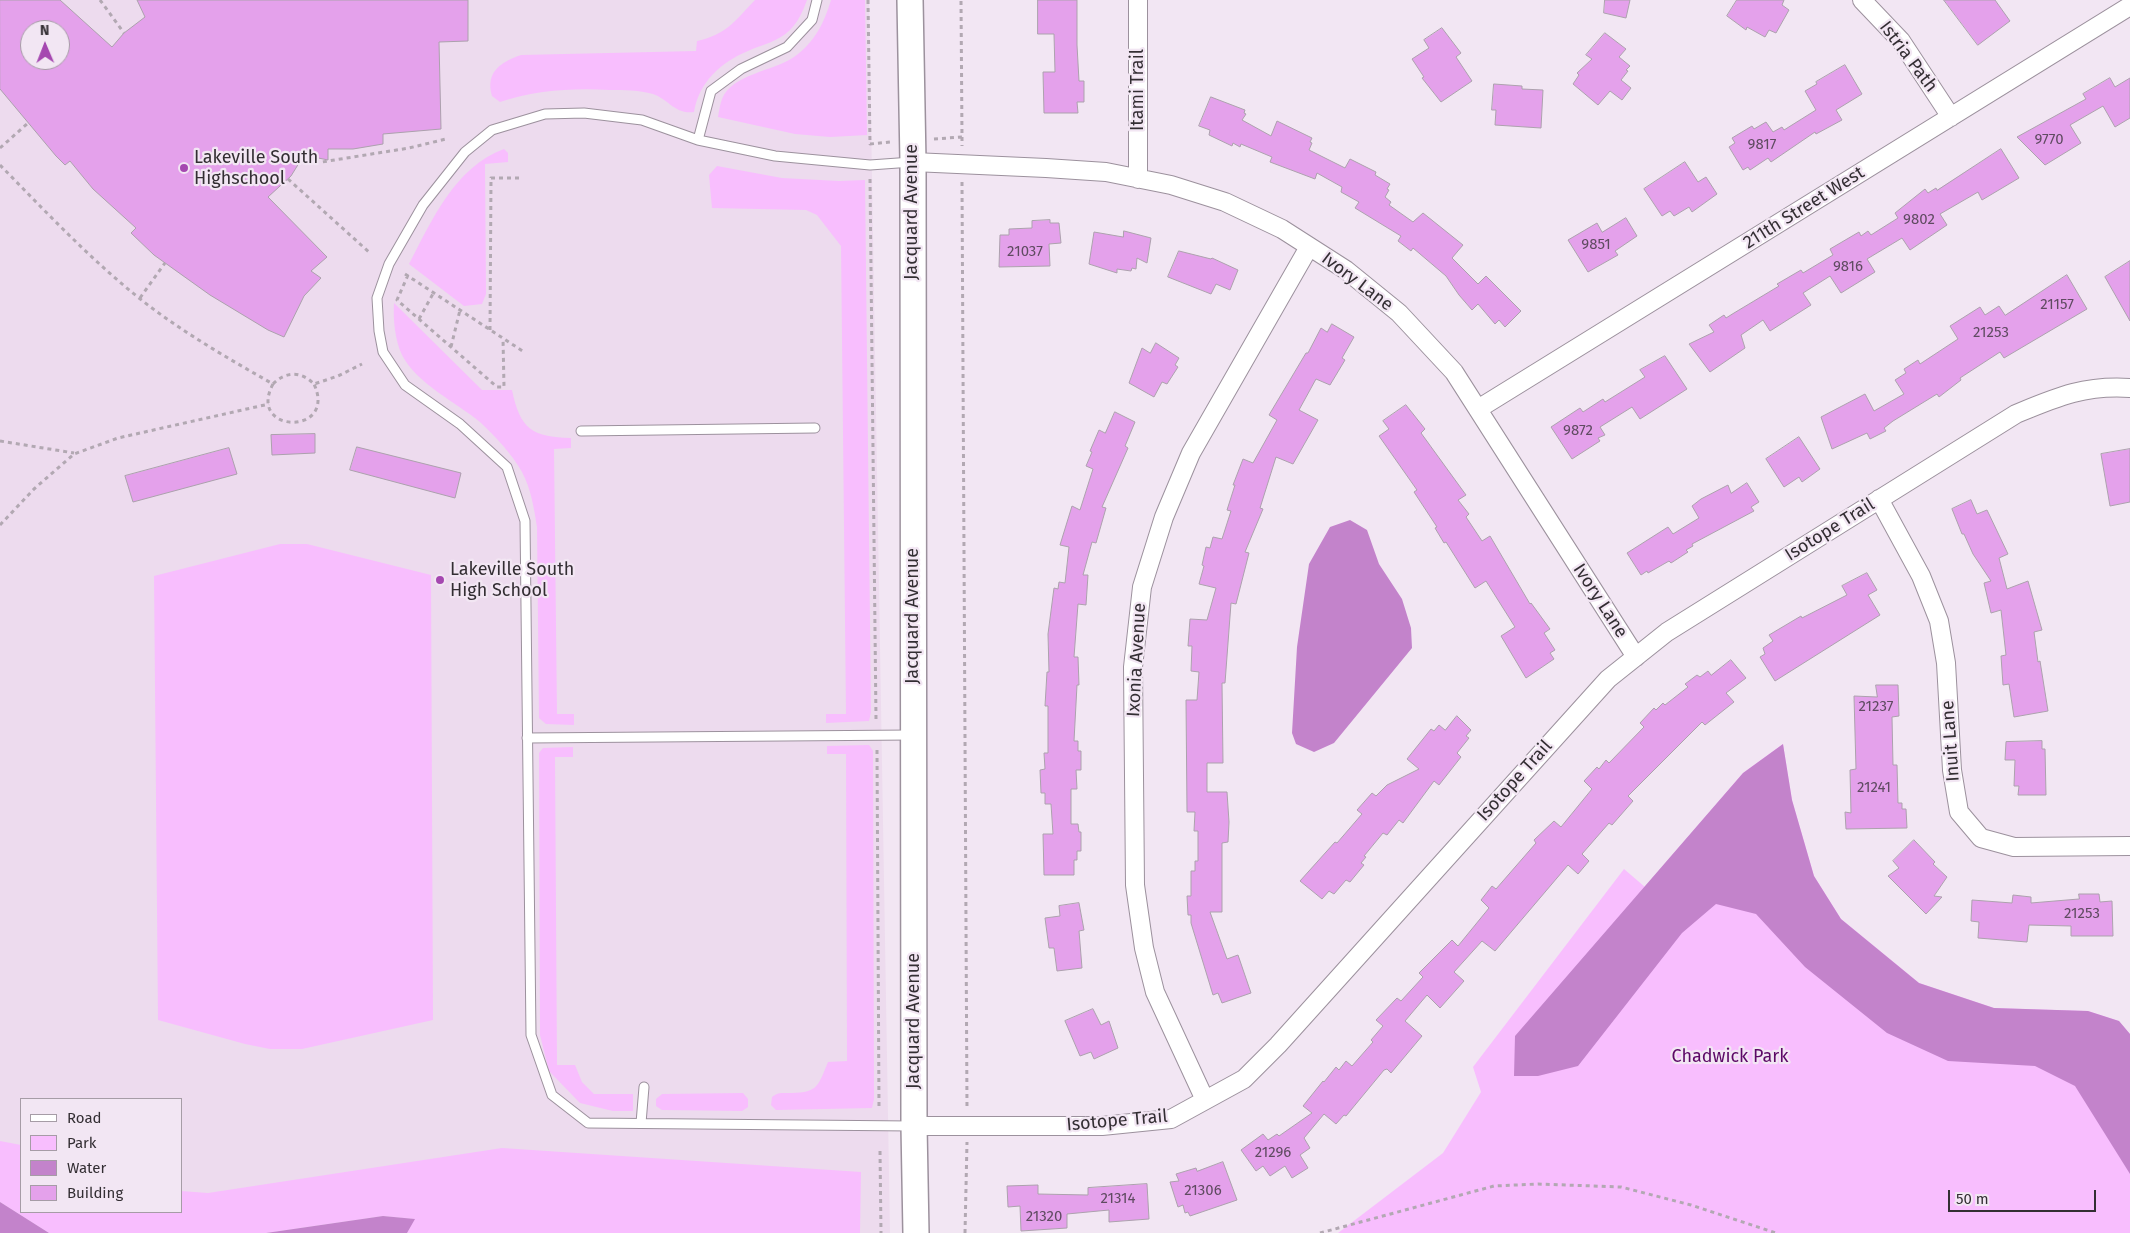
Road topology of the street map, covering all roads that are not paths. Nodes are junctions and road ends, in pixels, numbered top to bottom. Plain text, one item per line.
1 (817, 0) edge
2 (910, 0) edge
3 (1138, 0) edge
4 (1862, 0) edge
5 (2130, 6) edge
6 (1951, 117) junction
7 (698, 140) junction
8 (912, 151) junction
9 (1138, 179) junction
10 (1309, 247) junction
11 (2130, 388) edge
12 (1478, 409) junction
13 (815, 428) dead end
14 (581, 431) dead end
15 (1879, 500) junction
16 (1636, 657) junction
17 (914, 735) junction
18 (527, 738) junction
19 (2130, 846) edge
20 (644, 1087) dead end
21 (1206, 1100) junction
22 (642, 1123) junction
23 (914, 1126) junction
24 (916, 1233) edge

1 - 7 lane
2 - 8 street, Jacquard Avenue
3 - 9 street, Itami Trail
4 - 6 street, Istria Path
5 - 6 street, 211th Street West
6 - 12 street, 211th Street West
7 - 8 lane
7 - 18 lane
8 - 9 street, Ivory Lane
8 - 17 street, Jacquard Avenue
9 - 10 street, Ivory Lane
10 - 12 street, Ivory Lane
10 - 21 street, Ixonia Avenue
11 - 15 street, Isotope Trail
12 - 16 street, Ivory Lane
13 - 14 lane
15 - 16 street, Isotope Trail
15 - 19 street, Inuit Lane
16 - 21 street, Isotope Trail
17 - 18 lane
17 - 23 street, Jacquard Avenue
18 - 22 lane
20 - 22 lane
21 - 23 street, Isotope Trail
22 - 23 lane
23 - 24 street, Jacquard Avenue

